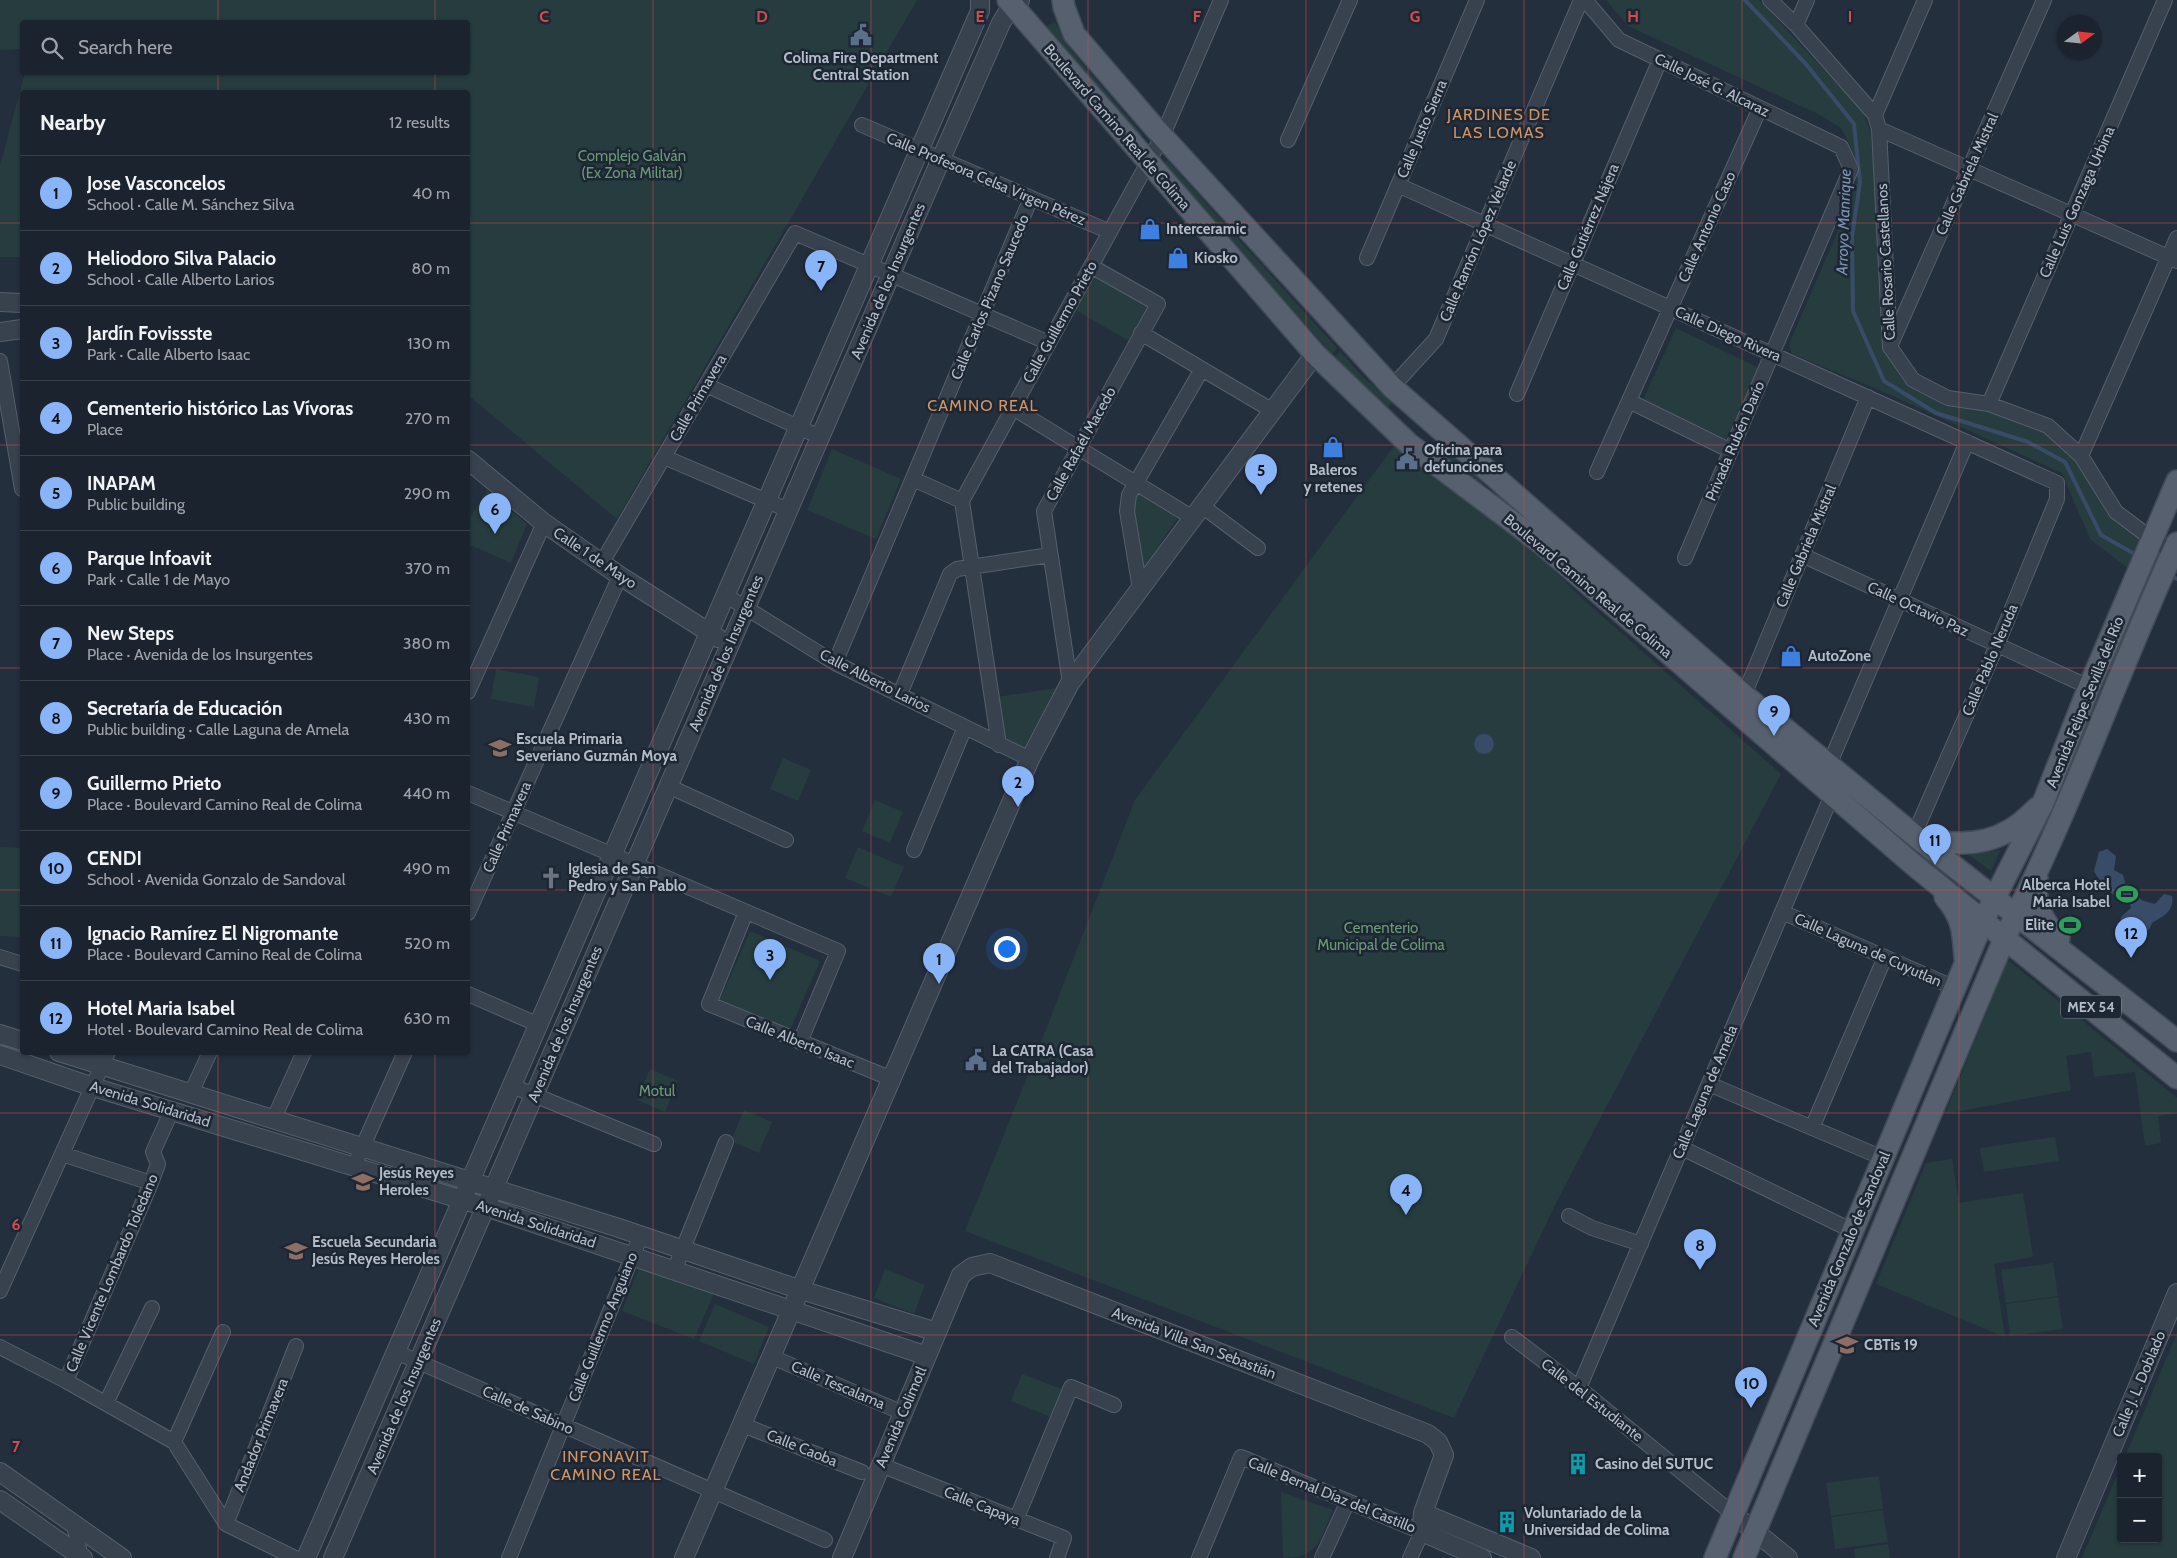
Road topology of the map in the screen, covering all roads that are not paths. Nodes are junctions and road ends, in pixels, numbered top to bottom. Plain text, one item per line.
1 (980, 0) edge
2 (1063, 0) edge
3 (1222, 0) edge
4 (1350, 0) edge
5 (1477, 0) edge
6 (1581, 0) edge
7 (1585, 0) edge
8 (1770, 0) edge
9 (1807, 0) edge
10 (1926, 0) edge
11 (2044, 0) edge
12 (2165, 0) edge
13 (1013, 2) edge
14 (1796, 25) junction
15 (1660, 60) junction
16 (1760, 108) junction
17 (1877, 122) junction
18 (862, 125) dead end
19 (1162, 137) junction
20 (1288, 140) dead end
21 (920, 150) junction
22 (941, 159) junction
23 (1846, 159) joint
24 (1148, 163) junction
25 (1969, 168) junction
26 (1398, 185) junction
27 (1031, 198) junction
28 (2072, 214) junction
29 (1486, 225) junction
30 (1110, 232) junction
31 (2177, 238) edge
32 (1367, 258) dead end
33 (2173, 259) edge
34 (1572, 264) junction
35 (869, 265) junction
36 (1091, 266) junction
37 (890, 275) junction
38 (0, 302) edge
39 (20, 303) edge
40 (1671, 308) junction
41 (982, 314) junction
42 (20, 329) edge
43 (0, 332) edge
44 (1141, 333) junction
45 (1049, 344) junction
46 (1890, 347) junction
47 (1315, 354) junction
48 (1772, 354) junction
49 (0, 361) edge
50 (1202, 369) junction
51 (706, 385) junction
52 (1392, 387) junction
53 (1517, 394) dead end
54 (1868, 397) junction
55 (1629, 402) junction
56 (1988, 404) junction
57 (1412, 405) junction
58 (1013, 408) junction
59 (1273, 411) junction
60 (1389, 424) junction
61 (799, 427) junction
62 (1441, 431) junction
63 (820, 437) junction
64 (1967, 442) junction
65 (1078, 447) junction
66 (1731, 451) junction
67 (1424, 455) junction
68 (2081, 456) junction
69 (664, 457) junction
70 (470, 462) edge
71 (1597, 472) dead end
72 (20, 477) edge
73 (913, 479) junction
74 (2177, 480) edge
75 (1135, 482) junction
76 (2057, 483) joint
77 (767, 500) junction
78 (962, 501) junction
79 (788, 510) junction
80 (1197, 512) junction
81 (544, 523) junction
82 (2150, 544) junction
83 (1258, 548) dead end
84 (2174, 552) edge
85 (1050, 555) junction
86 (1802, 555) junction
87 (1685, 558) dead end
88 (602, 564) junction
89 (972, 567) junction
90 (620, 576) junction
91 (1140, 589) junction
92 (725, 595) junction
93 (1900, 600) junction
94 (746, 608) junction
95 (709, 633) junction
96 (730, 645) junction
97 (1997, 645) junction
98 (835, 662) junction
99 (1070, 682) junction
100 (2089, 687) junction
101 (470, 688) edge
102 (900, 694) junction
103 (1744, 695) junction
104 (966, 727) junction
105 (999, 744) junction
106 (1030, 759) junction
107 (1829, 765) junction
108 (668, 786) junction
109 (470, 794) edge
110 (1832, 795) junction
111 (2044, 804) junction
112 (513, 812) junction
113 (1916, 836) junction
114 (786, 840) dead end
115 (914, 850) dead end
116 (612, 855) junction
117 (634, 864) junction
118 (1919, 869) junction
119 (2037, 874) junction
120 (1995, 898) junction
121 (470, 909) edge
122 (746, 912) junction
123 (1782, 912) junction
124 (2016, 915) junction
125 (1984, 920) junction
126 (2005, 937) junction
127 (0, 957) edge
128 (1885, 957) junction
129 (20, 963) edge
130 (1965, 964) junction
131 (2097, 979) junction
132 (1955, 988) junction
133 (470, 995) edge
134 (538, 1024) junction
135 (0, 1034) edge
136 (20, 1040) edge
137 (2177, 1041) edge
138 (800, 1042) junction
139 (79, 1055) edge
140 (209, 1055) edge
141 (303, 1055) edge
142 (404, 1055) edge
143 (0, 1056) edge
144 (105, 1059) edge
145 (2177, 1078) edge
146 (892, 1080) junction
147 (1709, 1084) junction
148 (512, 1086) junction
149 (93, 1087) junction
150 (191, 1093) junction
151 (534, 1095) junction
152 (172, 1110) junction
153 (274, 1118) junction
154 (1812, 1128) junction
155 (1893, 1136) junction
156 (726, 1142) dead end
157 (654, 1144) dead end
158 (1917, 1146) junction
159 (362, 1147) junction
160 (1682, 1148) junction
161 (62, 1154) junction
162 (1883, 1158) junction
163 (354, 1166) junction
164 (470, 1182) junction
165 (151, 1183) junction
166 (494, 1188) junction
167 (462, 1200) junction
168 (486, 1207) junction
169 (1569, 1216) dead end
170 (1853, 1231) junction
171 (641, 1236) junction
172 (1641, 1244) junction
173 (683, 1249) junction
174 (633, 1255) junction
175 (674, 1271) junction
176 (960, 1275) joint
177 (801, 1290) junction
178 (0, 1291) edge
179 (2177, 1293) edge
180 (152, 1308) dead end
181 (792, 1310) junction
182 (1814, 1324) junction
183 (223, 1332) dead end
184 (937, 1332) junction
185 (1837, 1336) junction
186 (1512, 1337) dead end
187 (296, 1346) dead end
188 (0, 1347) edge
189 (396, 1352) junction
190 (927, 1356) junction
191 (772, 1357) junction
192 (418, 1362) junction
193 (66, 1381) junction
194 (1579, 1388) junction
195 (106, 1403) junction
196 (1114, 1405) dead end
197 (903, 1413) junction
198 (563, 1425) junction
199 (743, 1425) junction
200 (174, 1442) junction
201 (881, 1465) junction
202 (0, 1472) edge
203 (862, 1472) dead end
204 (714, 1491) junction
205 (0, 1500) edge
206 (1348, 1502) junction
207 (1423, 1513) junction
208 (1734, 1514) junction
209 (1016, 1520) junction
210 (226, 1524) junction
211 (74, 1525) junction
212 (1755, 1531) junction
213 (1422, 1532) junction
214 (825, 1540) dead end
215 (82, 1557) edge
216 (122, 1558) edge
217 (295, 1558) edge
218 (306, 1558) edge
219 (333, 1558) edge
220 (509, 1558) edge
221 (684, 1558) edge
222 (842, 1558) edge
223 (1057, 1558) edge
224 (1199, 1558) edge
225 (1322, 1558) edge
226 (1410, 1558) edge
227 (1482, 1558) edge
228 (1531, 1558) edge
229 (1715, 1558) edge
230 (1744, 1558) edge
231 (1788, 1558) edge
232 (2066, 1558) edge

1 - 21 street, Avenida de los Insurgentes
2 - 19 main road, Boulevard Camino Real de Colima / MEX 54
3 - 19 street, Calle Guillermo Prieto
4 - 20 street
5 - 26 street, Calle Justo Sierra
6 - 29 street, Calle Ramón López Velarde
7 - 15 street, Calle José G. Alcaraz
8 - 14 street
9 - 14 street
10 - 17 street
11 - 25 street, Calle Gabriela Mistral
12 - 28 street, Calle Luis Gonzaga Urbina
13 - 22 street, Avenida de los Insurgentes
13 - 24 main road, Boulevard Camino Real de Colima / MEX 54
14 - 17 street
15 - 16 street, Calle José G. Alcaraz
15 - 34 street, Calle Gutiérrez Nájera
16 - 23 street, Calle José G. Alcaraz
16 - 40 street, Calle Antonio Caso
17 - 25 street
17 - 46 street, Calle Rosario Castellanos
18 - 21 street, Calle Profesora Celsa Virgen Pérez
19 - 24 street, Calle Guillermo Prieto
19 - 52 main road, Boulevard Camino Real de Colima / MEX 54
21 - 22 street, Calle Profesora Celsa Virgen Pérez
21 - 35 street, Avenida de los Insurgentes
22 - 27 street, Calle Profesora Celsa Virgen Pérez
22 - 37 street, Avenida de los Insurgentes
23 - 48 street, Privada Rubén Darío
24 - 30 street, Calle Guillermo Prieto
24 - 47 main road, Boulevard Camino Real de Colima / MEX 54
25 - 28 street
25 - 46 street, Calle Gabriela Mistral
26 - 29 street, Calle Diego Rivera
26 - 32 street, Calle Justo Sierra
27 - 30 street, Calle Profesora Celsa Virgen Pérez
27 - 41 street, Calle Carlos Pizano Saucedo
28 - 33 street
28 - 56 street, Calle Luis Gonzaga Urbina
29 - 34 street, Calle Diego Rivera
29 - 52 street, Calle Ramón López Velarde
30 - 36 street, Calle Guillermo Prieto
31 - 33 street
33 - 68 street
34 - 40 street, Calle Diego Rivera
34 - 53 street, Calle Gutiérrez Nájera
35 - 37 street
35 - 51 street, Calle Primavera
35 - 61 street, Avenida de los Insurgentes
36 - 44 street, Calle Rafaél Macedo
36 - 45 street, Calle Guillermo Prieto
37 - 41 street
37 - 63 street, Avenida de los Insurgentes
38 - 39 street
40 - 48 street, Calle Diego Rivera
40 - 55 street, Calle Antonio Caso
41 - 45 street
41 - 73 street, Calle Carlos Pizano Saucedo
42 - 43 street
44 - 50 street
44 - 65 street, Calle Rafaél Macedo
45 - 58 street, Calle Guillermo Prieto
46 - 56 street, Calle Rosario Castellanos
47 - 59 street
47 - 60 main road, Boulevard Camino Real de Colima / MEX 54
48 - 54 street, Calle Diego Rivera
48 - 66 street, Privada Rubén Darío
49 - 72 street
50 - 59 street
50 - 75 street
51 - 61 street
51 - 69 street, Calle Primavera
52 - 57 main road, Boulevard Camino Real de Colima / MEX 54
54 - 64 street, Calle Diego Rivera
54 - 86 street, Calle Gabriela Mistral
55 - 66 street
55 - 71 street, Calle Antonio Caso
56 - 68 street, Calle Rosario Castellanos
57 - 60 main road
57 - 62 main road, Boulevard Camino Real de Colima / MEX 54
58 - 65 street
58 - 78 street, Calle Guillermo Prieto
59 - 80 street
60 - 67 main road, Boulevard Camino Real de Colima / MEX 54
61 - 63 street
61 - 77 street, Avenida de los Insurgentes
62 - 67 main road
62 - 103 main road, Boulevard Camino Real de Colima / MEX 54
63 - 79 street, Avenida de los Insurgentes
64 - 76 street, Calle Diego Rivera
64 - 93 street
65 - 75 street
65 - 85 street, Calle Rafaél Macedo
66 - 87 street, Privada Rubén Darío
67 - 110 main road, Boulevard Camino Real de Colima / MEX 54
68 - 82 street, Calle Rosario Castellanos
69 - 77 street
69 - 88 street, Calle Primavera
70 - 81 street, Calle 1 de Mayo
73 - 78 street
73 - 98 street, Calle Carlos Pizano Saucedo
74 - 82 main road, Avenida Felipe Sevilla del Río
75 - 80 street
75 - 91 street
76 - 97 street, Calle Pablo Neruda
77 - 79 street
77 - 92 street, Avenida de los Insurgentes
78 - 89 street
79 - 94 street, Avenida de los Insurgentes
80 - 83 street
80 - 91 street
81 - 88 street, Calle 1 de Mayo
81 - 101 street
82 - 84 street, Calle Rosario Castellanos
82 - 100 main road, Avenida Felipe Sevilla del Río
84 - 119 main road, Avenida Felipe Sevilla del Río
85 - 89 street
85 - 99 street, Calle Rafaél Macedo
86 - 93 street, Calle Octavio Paz
86 - 103 street, Calle Gabriela Mistral
88 - 90 street, Calle 1 de Mayo
89 - 102 street
89 - 105 street
90 - 95 street, Calle 1 de Mayo
90 - 112 street, Calle Primavera
91 - 99 street
92 - 94 street, Calle Alberto Larios
92 - 95 street, Avenida de los Insurgentes
93 - 97 street, Calle Octavio Paz
93 - 107 street
94 - 96 street, Avenida de los Insurgentes
94 - 98 street, Calle Alberto Larios
95 - 96 street, Calle 1 de Mayo
95 - 116 street, Avenida de los Insurgentes
96 - 108 street, Avenida de los Insurgentes
97 - 100 street, Calle Octavio Paz
97 - 113 street, Calle Pablo Neruda
98 - 102 street, Calle Alberto Larios
99 - 106 street
100 - 111 main road, Avenida Felipe Sevilla del Río
102 - 104 street, Calle Alberto Larios
103 - 107 main road, Boulevard Camino Real de Colima / MEX 54
104 - 105 street, Calle Alberto Larios
104 - 115 street
105 - 106 street, Calle Alberto Larios
106 - 146 street
107 - 113 main road, Boulevard Camino Real de Colima / MEX 54
108 - 114 street
108 - 117 street, Avenida de los Insurgentes
109 - 112 street
110 - 118 main road, Boulevard Camino Real de Colima / MEX 54
110 - 123 street, Calle Laguna de Amela
111 - 113 main road
111 - 120 main road, Avenida Felipe Sevilla del Río
112 - 116 street
112 - 121 street, Calle Primavera
113 - 120 main road, Boulevard Camino Real de Colima / MEX 54
116 - 117 street
116 - 134 street, Avenida de los Insurgentes
117 - 122 street
117 - 151 street, Avenida de los Insurgentes
118 - 125 main road, Boulevard Camino Real de Colima / MEX 54
118 - 130 main road
119 - 124 main road, Avenida Felipe Sevilla del Río
119 - 131 main road
120 - 124 main road, Boulevard Camino Real de Colima / MEX 54
120 - 125 main road, Avenida Felipe Sevilla del Río
122 - 138 street, Calle Alberto Isaac
122 - 138 street
123 - 128 street, Calle Laguna de Cuyutlan
123 - 147 street, Calle Laguna de Amela
124 - 126 main road, Avenida Felipe Sevilla del Río
124 - 131 main road, Boulevard Camino Real de Colima / MEX 54
125 - 126 main road, Boulevard Camino Real de Colima / MEX 54
125 - 130 main road, Avenida Gonzalo de Sandoval
126 - 145 main road, Boulevard Camino Real de Colima / MEX 54
126 - 158 main road, Avenida Gonzalo de Sandoval
127 - 129 street
128 - 132 street, Calle Laguna de Cuyutlan
128 - 154 street
130 - 132 main road, Avenida Gonzalo de Sandoval
131 - 137 main road, Boulevard Camino Real de Colima / MEX 54
132 - 155 main road, Avenida Gonzalo de Sandoval
133 - 134 street
134 - 148 street, Avenida de los Insurgentes
135 - 136 street
138 - 146 street, Calle Alberto Isaac
139 - 144 street, Avenida Solidaridad
140 - 150 street
141 - 153 street
142 - 159 street
143 - 149 street, Avenida Solidaridad
144 - 149 street
144 - 150 street, Avenida Solidaridad
146 - 177 street
147 - 154 street
147 - 160 street, Calle Laguna de Amela
148 - 151 street
148 - 164 street, Avenida de los Insurgentes
149 - 152 street, Avenida Solidaridad
149 - 161 street
150 - 153 street, Avenida Solidaridad
151 - 157 street
151 - 166 street, Avenida de los Insurgentes
152 - 163 street, Avenida Solidaridad
152 - 165 street, Calle Vicente Lombardo Toledano
153 - 159 street, Avenida Solidaridad
154 - 162 street
155 - 158 main road
155 - 162 main road, Avenida Gonzalo de Sandoval
156 - 173 street
158 - 185 main road, Avenida Gonzalo de Sandoval
159 - 163 street
159 - 164 street, Avenida Solidaridad
160 - 170 street
160 - 172 street, Calle Laguna de Amela
161 - 165 street
161 - 178 street
162 - 170 main road, Avenida Gonzalo de Sandoval
163 - 167 street, Avenida Solidaridad
164 - 166 street, Avenida Solidaridad
164 - 167 street, Avenida de los Insurgentes
165 - 193 street, Calle Vicente Lombardo Toledano
166 - 168 street, Avenida de los Insurgentes
166 - 171 street, Avenida Solidaridad
167 - 168 street, Avenida Solidaridad
167 - 189 street, Avenida de los Insurgentes
168 - 174 street, Avenida Solidaridad
168 - 192 street, Avenida de los Insurgentes
169 - 172 street
170 - 182 main road, Avenida Gonzalo de Sandoval
171 - 173 street, Avenida Solidaridad
171 - 174 street, Calle Guillermo Anguiano
172 - 194 street, Calle Laguna de Amela
173 - 175 street
173 - 177 street, Avenida Solidaridad
174 - 175 street, Avenida Solidaridad
174 - 198 street, Calle Guillermo Anguiano
175 - 181 street, Avenida Solidaridad
176 - 184 street, Avenida Colimotl
176 - 207 street, Avenida Villa San Sebastián
177 - 181 street
177 - 184 street, Avenida Solidaridad
179 - 232 street, Calle J. L. Doblado
180 - 195 street
181 - 190 street, Avenida Solidaridad
181 - 191 street
182 - 185 main road
182 - 208 main road, Avenida Gonzalo de Sandoval
183 - 200 street
184 - 190 street, Avenida Colimotl
185 - 212 main road, Avenida Gonzalo de Sandoval
186 - 194 street, Calle del Estudiante
187 - 210 street, Andador Primavera
188 - 193 street
189 - 192 street, Calle de Sabino
189 - 218 street, Avenida de los Insurgentes
190 - 197 street, Avenida Colimotl
191 - 197 street, Calle Tescalama
191 - 199 street
192 - 198 street, Calle de Sabino
192 - 219 street, Avenida de los Insurgentes
193 - 195 street
194 - 208 street, Calle del Estudiante
195 - 200 street
196 - 209 street
197 - 201 street, Avenida Colimotl
198 - 204 street, Calle de Sabino
198 - 220 street, Calle Guillermo Anguiano
199 - 203 street, Calle Caoba
199 - 204 street
200 - 210 street
201 - 209 street, Calle Capaya
201 - 222 street, Avenida Colimotl
202 - 211 street
204 - 214 street, Calle de Sabino
204 - 221 street
205 - 215 street
206 - 213 street, Calle Bernal Díaz del Castillo
206 - 224 street, Calle Bernal Díaz del Castillo
206 - 225 street
207 - 213 street
207 - 228 street
208 - 212 street, Calle del Estudiante
208 - 229 main road, Avenida Gonzalo de Sandoval
209 - 223 street, Calle Capaya
210 - 217 street
211 - 215 street
211 - 216 street
212 - 230 main road, Avenida Gonzalo de Sandoval
212 - 231 street, Calle del Estudiante
213 - 226 street
213 - 227 street

